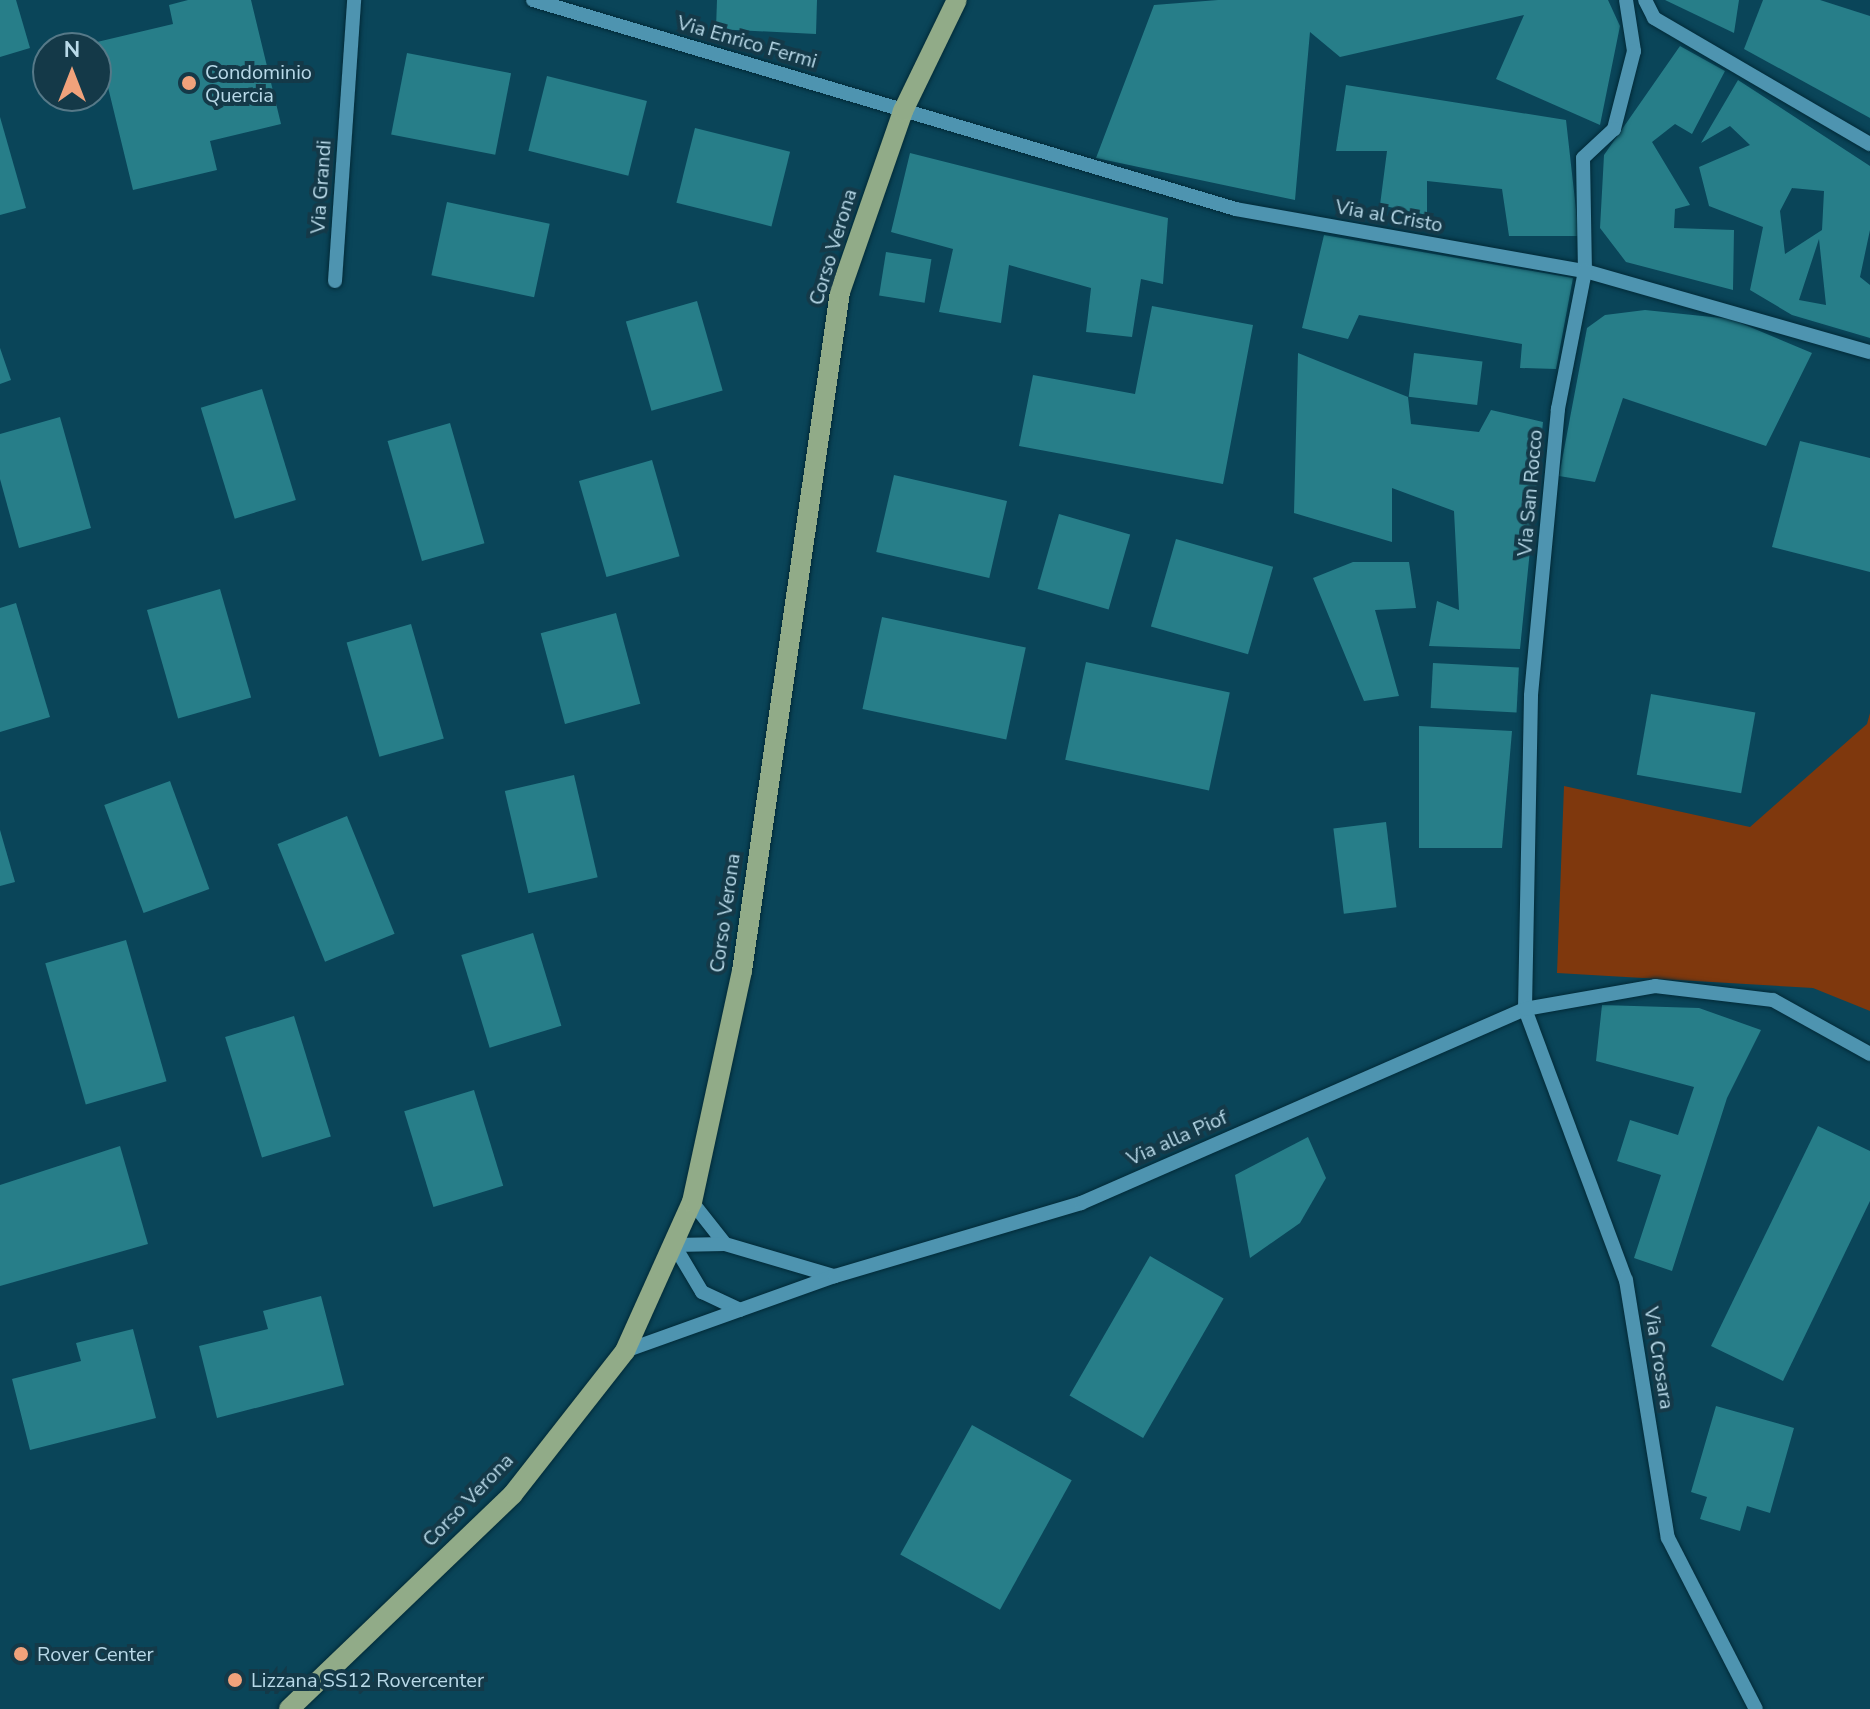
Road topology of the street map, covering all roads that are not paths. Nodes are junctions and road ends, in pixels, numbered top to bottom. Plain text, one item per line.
1 (354, 0) edge
2 (533, 0) edge
3 (957, 0) edge
4 (1626, 0) edge
5 (1645, 0) edge
6 (903, 111) junction
7 (1870, 144) edge
8 (1585, 271) junction
9 (335, 281) dead end
10 (1870, 352) edge
11 (1525, 1009) junction
12 (1870, 1054) edge
13 (692, 1202) junction
14 (725, 1244) junction
15 (674, 1245) junction
16 (835, 1276) junction
17 (740, 1310) junction
18 (625, 1351) junction
19 (289, 1709) edge
20 (1756, 1709) edge

1 - 9 street, Via Grandi
2 - 6 street, Via Enrico Fermi
3 - 6 main road, Corso Verona
4 - 8 street, Via San Rocco
5 - 7 street
6 - 8 street, Via al Cristo
6 - 13 main road, Corso Verona
8 - 10 street, Via al Cristo
8 - 11 street, Via San Rocco
11 - 12 street, Via alla Piof
11 - 16 street, Via alla Piof
11 - 20 street, Via Crosara
13 - 14 street
13 - 15 main road, Corso Verona
14 - 15 street
14 - 16 street
15 - 17 street
15 - 18 main road, Corso Verona
16 - 17 street, Via alla Piof
17 - 18 street, Via alla Piof
18 - 19 main road, Corso Verona

